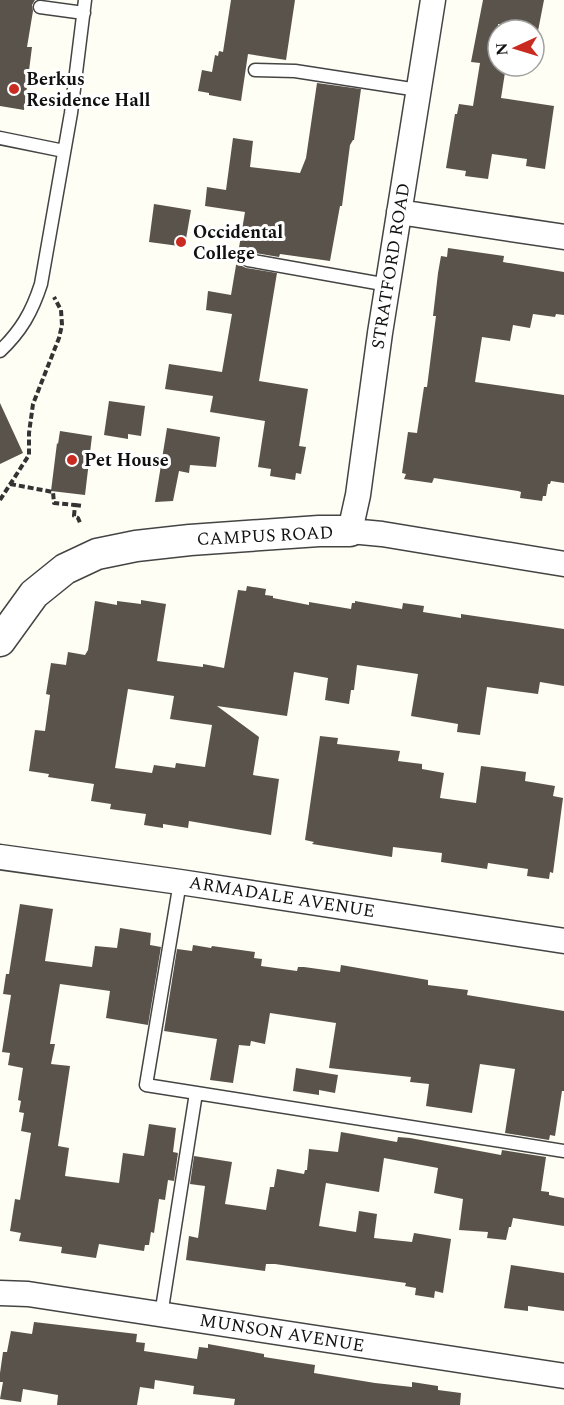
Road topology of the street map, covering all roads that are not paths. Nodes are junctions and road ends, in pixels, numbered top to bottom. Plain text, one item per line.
1 (85, 0) edge
2 (433, 0) edge
3 (40, 7) dead end
4 (84, 13) junction
5 (255, 70) dead end
6 (418, 90) junction
7 (0, 138) edge
8 (64, 151) junction
9 (399, 212) junction
10 (564, 237) edge
11 (248, 260) dead end
12 (388, 285) junction
13 (0, 351) edge
14 (350, 531) junction
15 (564, 564) edge
16 (0, 641) edge
17 (0, 857) edge
18 (180, 882) junction
19 (564, 941) edge
20 (196, 1093) junction
21 (564, 1151) edge
22 (0, 1293) edge
23 (161, 1315) junction
24 (564, 1376) edge

1 - 4 lane
2 - 6 street, STRATFORD ROAD
3 - 4 lane
4 - 8 lane
5 - 6 lane
6 - 9 street, STRATFORD ROAD
7 - 8 lane
8 - 13 lane
9 - 10 street
9 - 12 street, STRATFORD ROAD
11 - 12 lane
12 - 14 street, STRATFORD ROAD
14 - 15 street, CAMPUS ROAD
14 - 16 street, CAMPUS ROAD
17 - 18 street, ARMADALE AVENUE
18 - 19 street, ARMADALE AVENUE
18 - 20 lane
20 - 21 lane
20 - 23 lane
22 - 23 street, MUNSON AVENUE
23 - 24 street, MUNSON AVENUE

